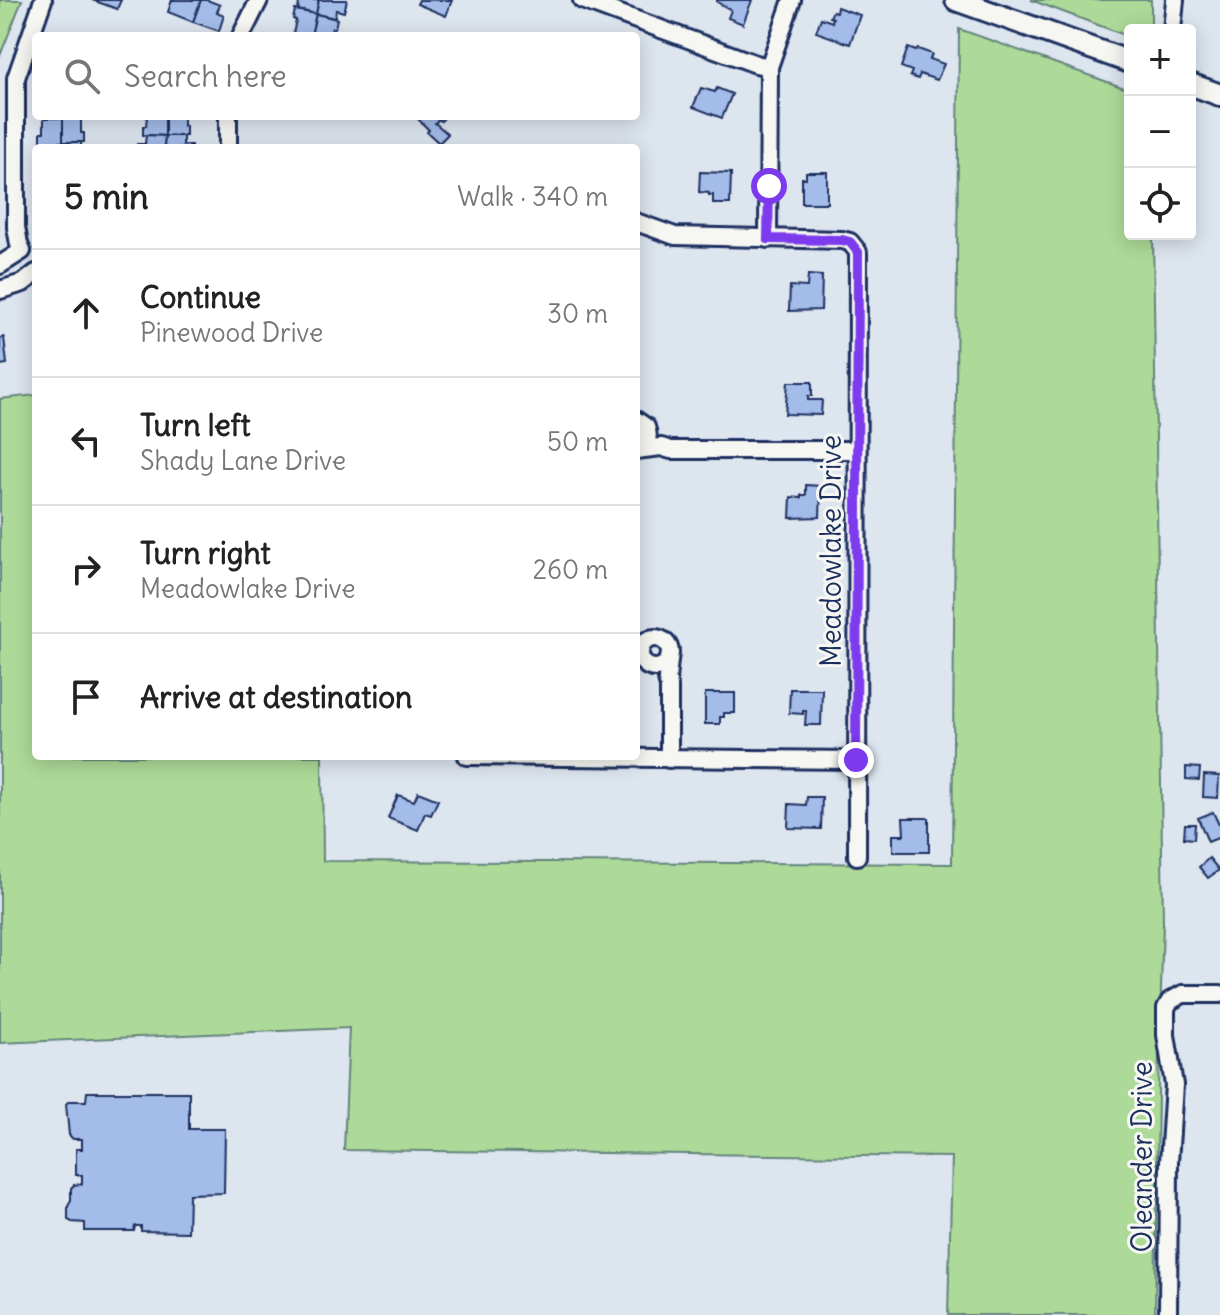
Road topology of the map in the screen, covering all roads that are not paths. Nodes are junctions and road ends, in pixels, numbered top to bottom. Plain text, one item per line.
1 (43, 0) edge
2 (259, 0) edge
3 (582, 0) edge
4 (792, 0) edge
5 (956, 0) edge
6 (1175, 0) edge
7 (1173, 24) edge
8 (243, 32) edge
9 (1124, 60) edge
10 (769, 67) junction
11 (1196, 86) edge
12 (1220, 95) edge
13 (228, 120) edge
14 (228, 144) edge
15 (640, 223) edge
16 (768, 239) junction
17 (0, 265) edge
18 (32, 276) edge
19 (0, 290) edge
20 (642, 426) edge
21 (661, 447) junction
22 (640, 448) edge
23 (640, 450) edge
24 (857, 450) junction
25 (669, 660) junction
26 (651, 668) junction
27 (667, 679) junction
28 (640, 759) edge
29 (669, 759) junction
30 (856, 760) junction
31 (857, 856) dead end
32 (1220, 994) edge
33 (1168, 1315) edge

1 - 17 street
2 - 8 street
3 - 10 street
4 - 10 street
5 - 9 street
6 - 7 street
10 - 16 street
11 - 12 street
13 - 14 street
15 - 16 street
16 - 24 street, Meadowlake Drive
18 - 19 street
20 - 21 street
20 - 22 street
21 - 23 street
21 - 24 street
24 - 30 street, Meadowlake Drive
25 - 26 street
25 - 26 street
25 - 27 street
26 - 27 street
27 - 29 street
28 - 29 street
29 - 30 street
30 - 31 street, Meadowlake Drive
32 - 33 street, Oleander Drive

